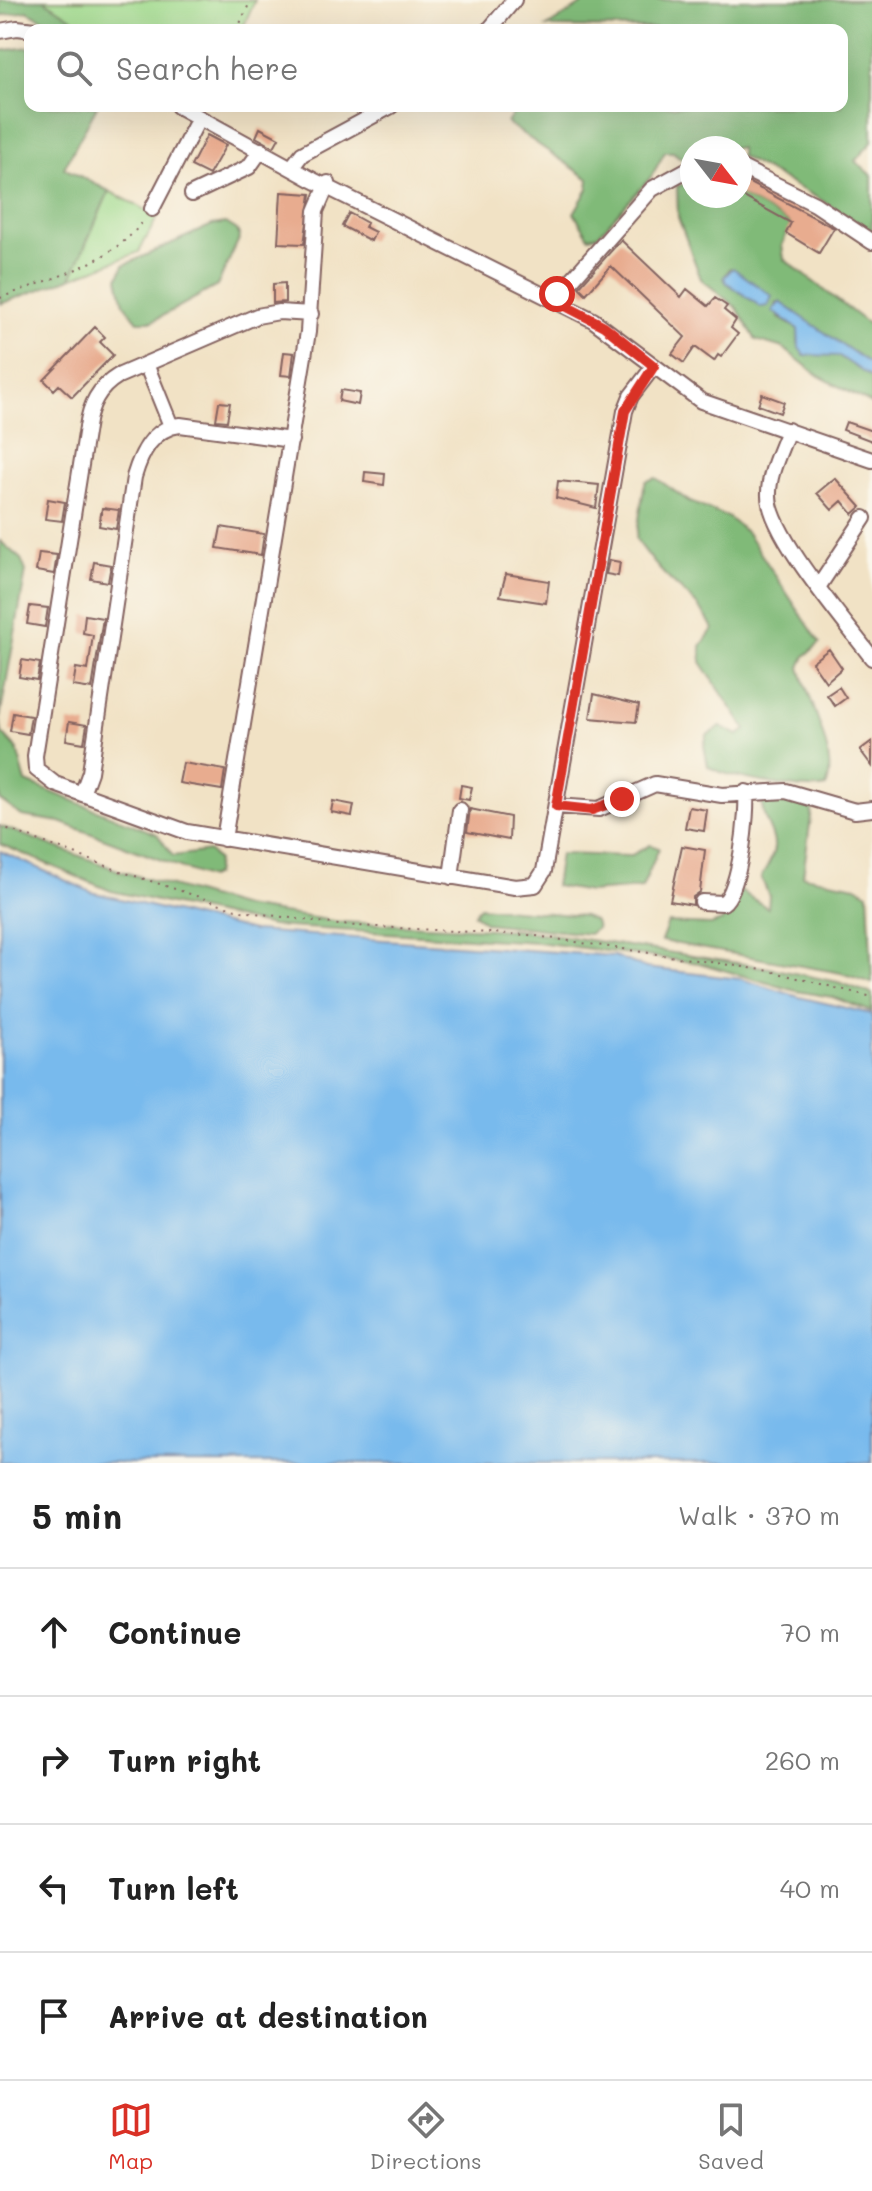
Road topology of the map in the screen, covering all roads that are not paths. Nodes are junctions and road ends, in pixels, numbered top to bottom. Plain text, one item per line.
1 (514, 0) edge
2 (494, 24) edge
3 (24, 29) edge
4 (0, 31) edge
5 (188, 112) edge
6 (380, 112) edge
7 (199, 118) junction
8 (261, 150) junction
9 (290, 165) junction
10 (752, 173) edge
11 (680, 174) edge
12 (330, 185) junction
13 (192, 194) dead end
14 (152, 209) road end
15 (872, 242) edge
16 (554, 300) junction
17 (311, 314) junction
18 (146, 364) junction
19 (654, 366) junction
20 (171, 426) junction
21 (788, 430) junction
22 (291, 440) junction
23 (872, 460) edge
24 (866, 517) edge
25 (819, 586) junction
26 (872, 658) edge
27 (746, 792) junction
28 (82, 794) junction
29 (556, 806) junction
30 (872, 809) edge
31 (460, 810) dead end
32 (224, 839) junction
33 (451, 877) junction
34 (702, 902) dead end

1 - 2 street
3 - 4 street
5 - 7 street
6 - 9 street
7 - 8 street
7 - 14 street
8 - 9 street
8 - 13 street
9 - 12 street
10 - 15 street
11 - 16 street
12 - 16 street
12 - 17 street
16 - 19 street
17 - 18 street
17 - 22 street
18 - 20 street
18 - 28 street
19 - 21 street
19 - 29 street
20 - 22 street
20 - 28 street
21 - 23 street
21 - 25 street
22 - 32 street
24 - 25 street
25 - 26 street
27 - 29 street
27 - 30 street
27 - 34 street
28 - 32 street
29 - 33 street
31 - 33 street
32 - 33 street

